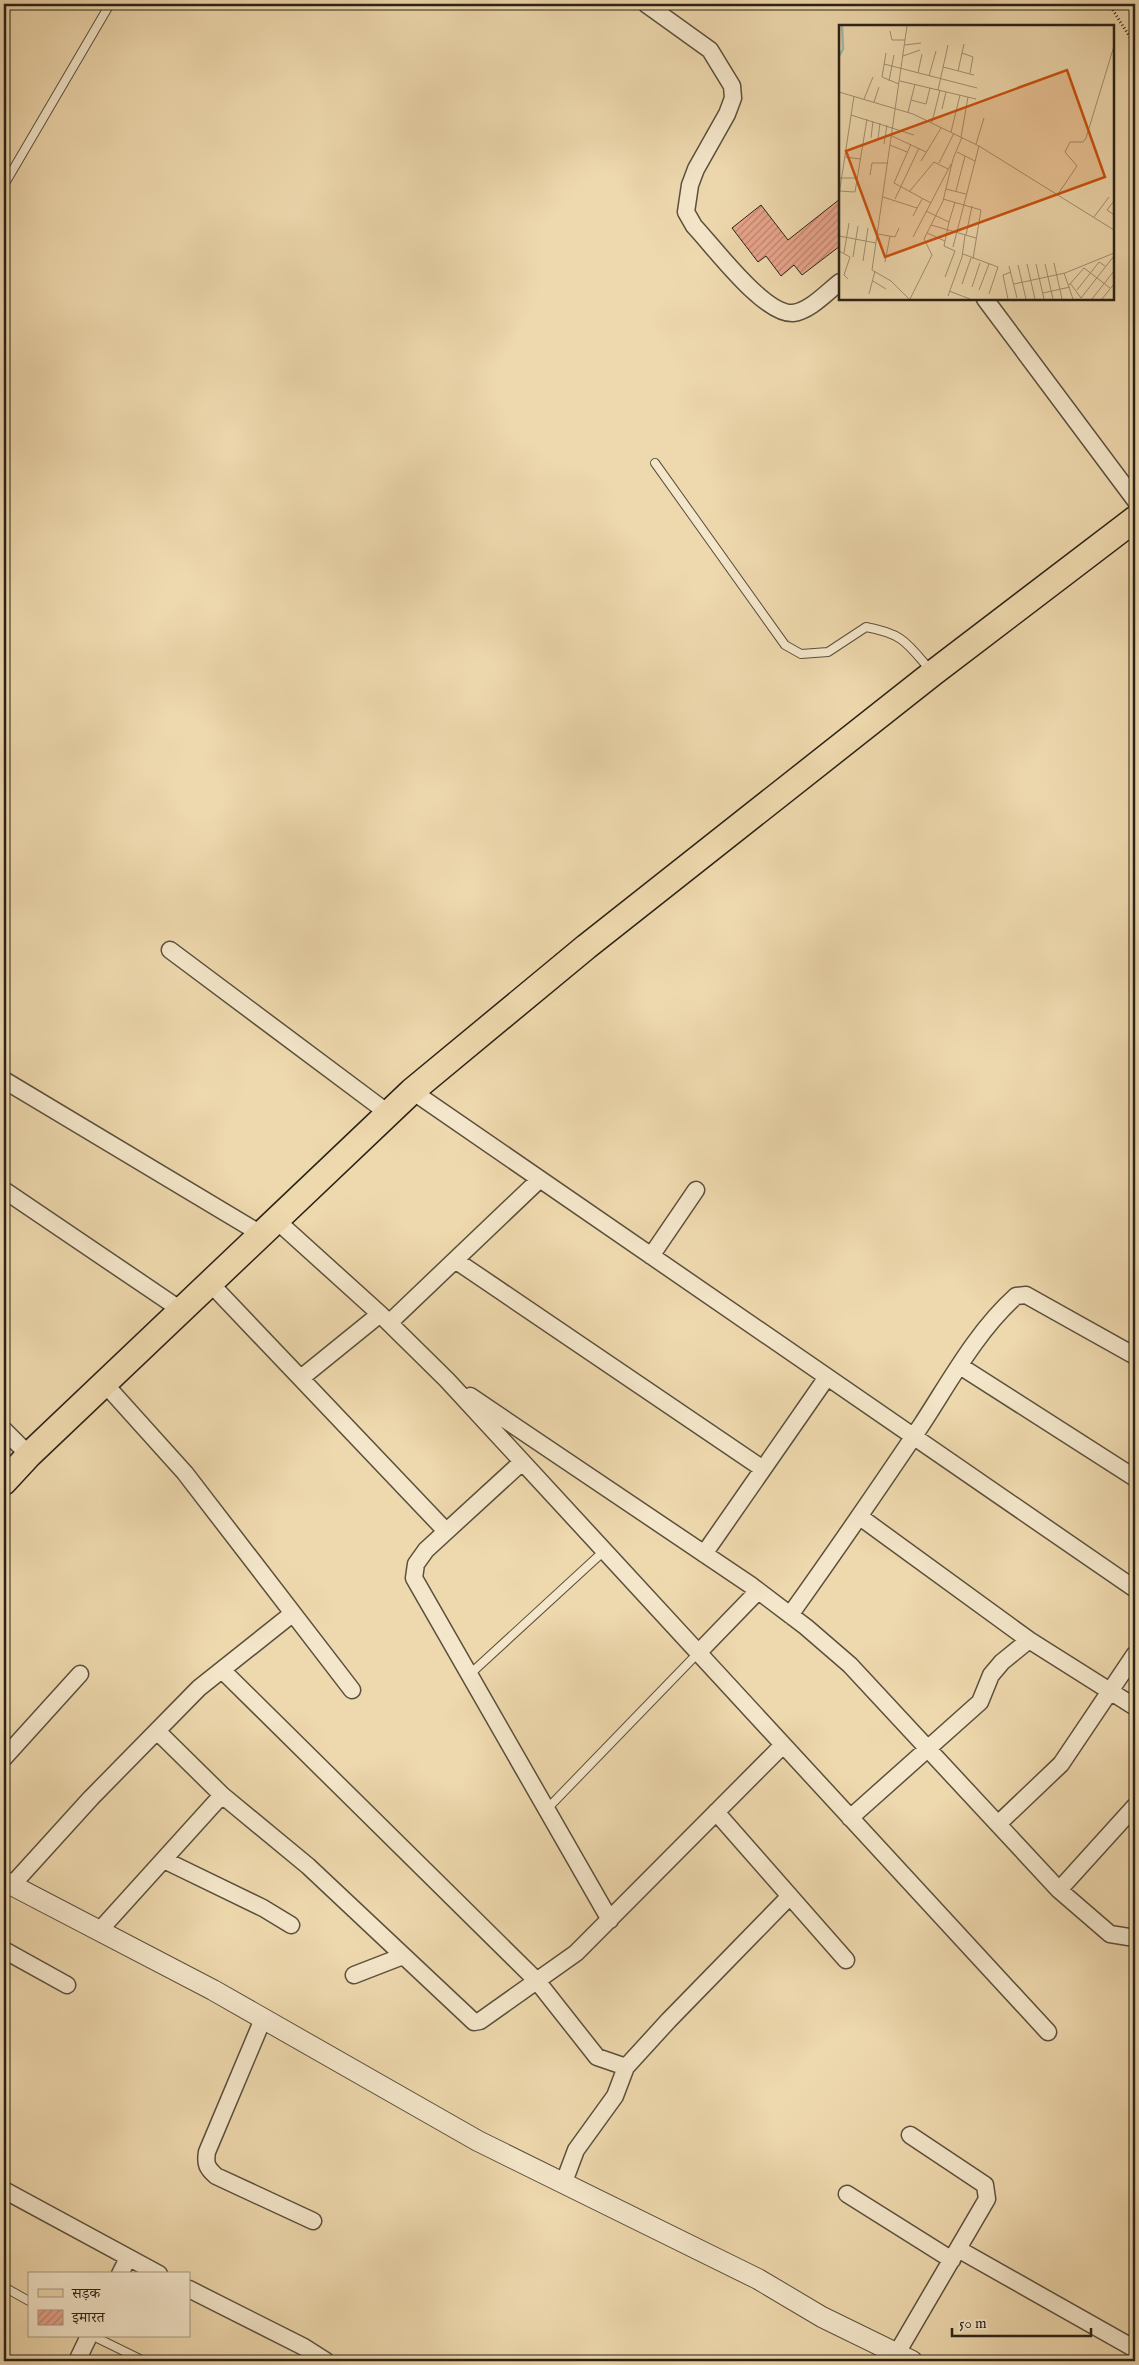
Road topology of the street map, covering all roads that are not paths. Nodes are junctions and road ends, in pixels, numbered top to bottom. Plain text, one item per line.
1 (110, 4) edge
2 (646, 4) edge
3 (4, 184) edge
4 (839, 283) edge
5 (986, 300) edge
6 (655, 463) dead end
7 (1135, 500) edge
8 (1135, 519) edge
9 (933, 673) junction
10 (170, 950) dead end
11 (4, 1080) edge
12 (412, 1091) junction
13 (388, 1113) junction
14 (540, 1180) junction
15 (4, 1190) edge
16 (696, 1190) dead end
17 (269, 1227) junction
18 (650, 1256) junction
19 (455, 1260) junction
20 (210, 1283) junction
21 (181, 1310) junction
22 (385, 1319) junction
23 (1135, 1356) edge
24 (960, 1366) junction
25 (827, 1377) junction
26 (301, 1378) junction
27 (447, 1380) junction
28 (104, 1383) junction
29 (4, 1430) edge
30 (913, 1436) junction
31 (29, 1455) junction
32 (522, 1462) junction
33 (763, 1469) junction
34 (1135, 1478) edge
35 (4, 1482) edge
36 (860, 1517) junction
37 (445, 1530) junction
38 (604, 1551) junction
39 (704, 1554) junction
40 (1135, 1589) edge
41 (758, 1591) junction
42 (292, 1614) junction
43 (790, 1615) junction
44 (1030, 1640) junction
45 (698, 1653) junction
46 (1135, 1654) edge
47 (222, 1670) junction
48 (80, 1674) dead end
49 (469, 1675) junction
50 (352, 1690) dead end
51 (1110, 1691) junction
52 (1135, 1707) edge
53 (157, 1731) junction
54 (782, 1745) junction
55 (927, 1747) junction
56 (4, 1758) edge
57 (222, 1795) junction
58 (1135, 1806) edge
59 (547, 1809) junction
60 (716, 1812) junction
61 (850, 1818) junction
62 (998, 1824) junction
63 (164, 1860) junction
64 (8, 1883) edge
65 (1059, 1890) junction
66 (790, 1896) junction
67 (610, 1920) junction
68 (291, 1925) dead end
69 (99, 1931) junction
70 (1135, 1938) edge
71 (4, 1950) edge
72 (403, 1956) junction
73 (846, 1960) dead end
74 (354, 1975) dead end
75 (537, 1981) junction
76 (67, 1984) dead end
77 (263, 2019) junction
78 (1048, 2032) dead end
79 (626, 2067) junction
80 (910, 2136) dead end
81 (564, 2182) junction
82 (4, 2190) edge
83 (848, 2194) dead end
84 (312, 2221) dead end
85 (955, 2255) junction
86 (128, 2258) junction
87 (121, 2272) edge
88 (155, 2272) edge
89 (4, 2287) edge
90 (190, 2290) edge
91 (28, 2300) edge
92 (88, 2338) edge
93 (97, 2338) edge
94 (1135, 2349) edge
95 (302, 2354) edge
96 (904, 2357) edge
97 (77, 2361) edge
98 (144, 2361) edge
99 (326, 2361) edge

1 - 3 lane
2 - 4 street
5 - 7 street
6 - 9 lane
8 - 9 main road
9 - 12 main road
10 - 13 street
11 - 17 street
12 - 13 main road
12 - 14 street
13 - 17 main road
14 - 18 street
14 - 19 street
15 - 21 street
16 - 18 street
17 - 20 main road
17 - 22 street
18 - 25 street
19 - 22 street
19 - 33 street
20 - 21 main road
20 - 26 street
21 - 28 main road
22 - 26 street
22 - 27 street
23 - 24 street
24 - 30 street
24 - 34 street
25 - 30 street
25 - 33 street
26 - 37 street
27 - 32 street
27 - 39 street
28 - 31 main road
28 - 42 street
29 - 31 street
30 - 36 street
30 - 40 street
31 - 35 main road
32 - 37 street
32 - 38 street
33 - 39 street
36 - 43 street
36 - 44 street
37 - 49 street
38 - 45 street
38 - 49 lane
39 - 41 street
41 - 43 street
41 - 45 street
42 - 47 street
42 - 50 street
43 - 55 street
44 - 51 street
44 - 55 street
45 - 54 street
45 - 59 lane
46 - 51 street
47 - 53 street
47 - 75 street
48 - 56 street
49 - 59 street
51 - 52 street
51 - 62 street
53 - 57 street
53 - 64 street
54 - 60 street
54 - 61 street
55 - 61 street
55 - 62 street
57 - 63 street
57 - 72 street
58 - 65 street
59 - 67 street
60 - 66 street
60 - 67 street
61 - 78 street
62 - 65 street
63 - 68 street
63 - 69 street
64 - 69 street
65 - 70 street
66 - 73 street
66 - 79 street
67 - 75 street
69 - 77 street
71 - 76 street
72 - 74 street
72 - 75 street
75 - 79 street
77 - 81 street
77 - 84 street
79 - 81 street
80 - 85 street
81 - 96 street
82 - 86 street
83 - 85 street
85 - 94 street
85 - 96 street
86 - 87 street
86 - 88 street
89 - 91 lane
90 - 95 street
92 - 97 street
93 - 98 lane
95 - 99 street

